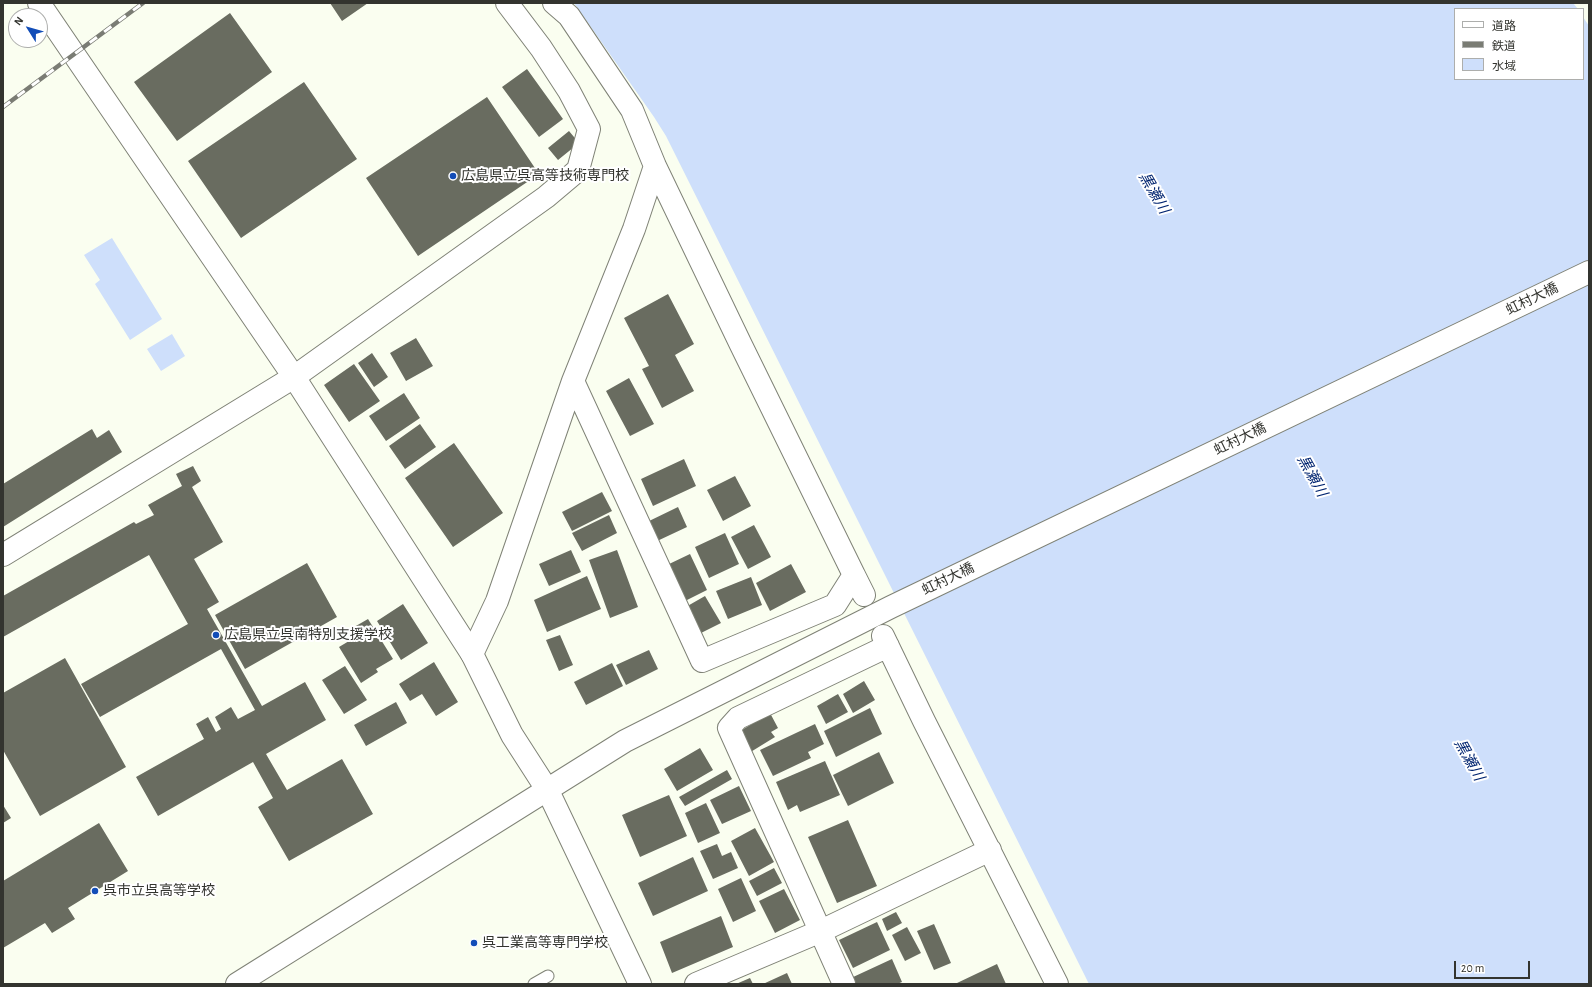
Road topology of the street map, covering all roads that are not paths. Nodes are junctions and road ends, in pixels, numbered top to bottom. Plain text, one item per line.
1 (39, 3) edge
2 (507, 3) edge
3 (554, 3) edge
4 (655, 166) junction
5 (1589, 272) edge
6 (294, 377) junction
7 (573, 381) junction
8 (3, 554) edge
9 (854, 575) junction
10 (864, 595) dead end
11 (472, 654) junction
12 (548, 790) junction
13 (990, 850) junction
14 (821, 931) junction
15 (548, 976) dead end
16 (237, 984) edge
17 (534, 984) edge
18 (640, 984) edge
19 (696, 984) edge
20 (844, 984) edge
21 (1057, 984) edge

1 - 6 street
2 - 6 street
3 - 4 street
4 - 7 street
4 - 9 street
5 - 12 street, 虹村大橋
6 - 8 street
6 - 11 street
7 - 9 street
7 - 11 street
9 - 10 street
11 - 12 street
12 - 16 street, 虹村大橋
12 - 18 street
13 - 14 street
13 - 14 street
13 - 21 street
14 - 19 street
14 - 20 street
15 - 17 lane

